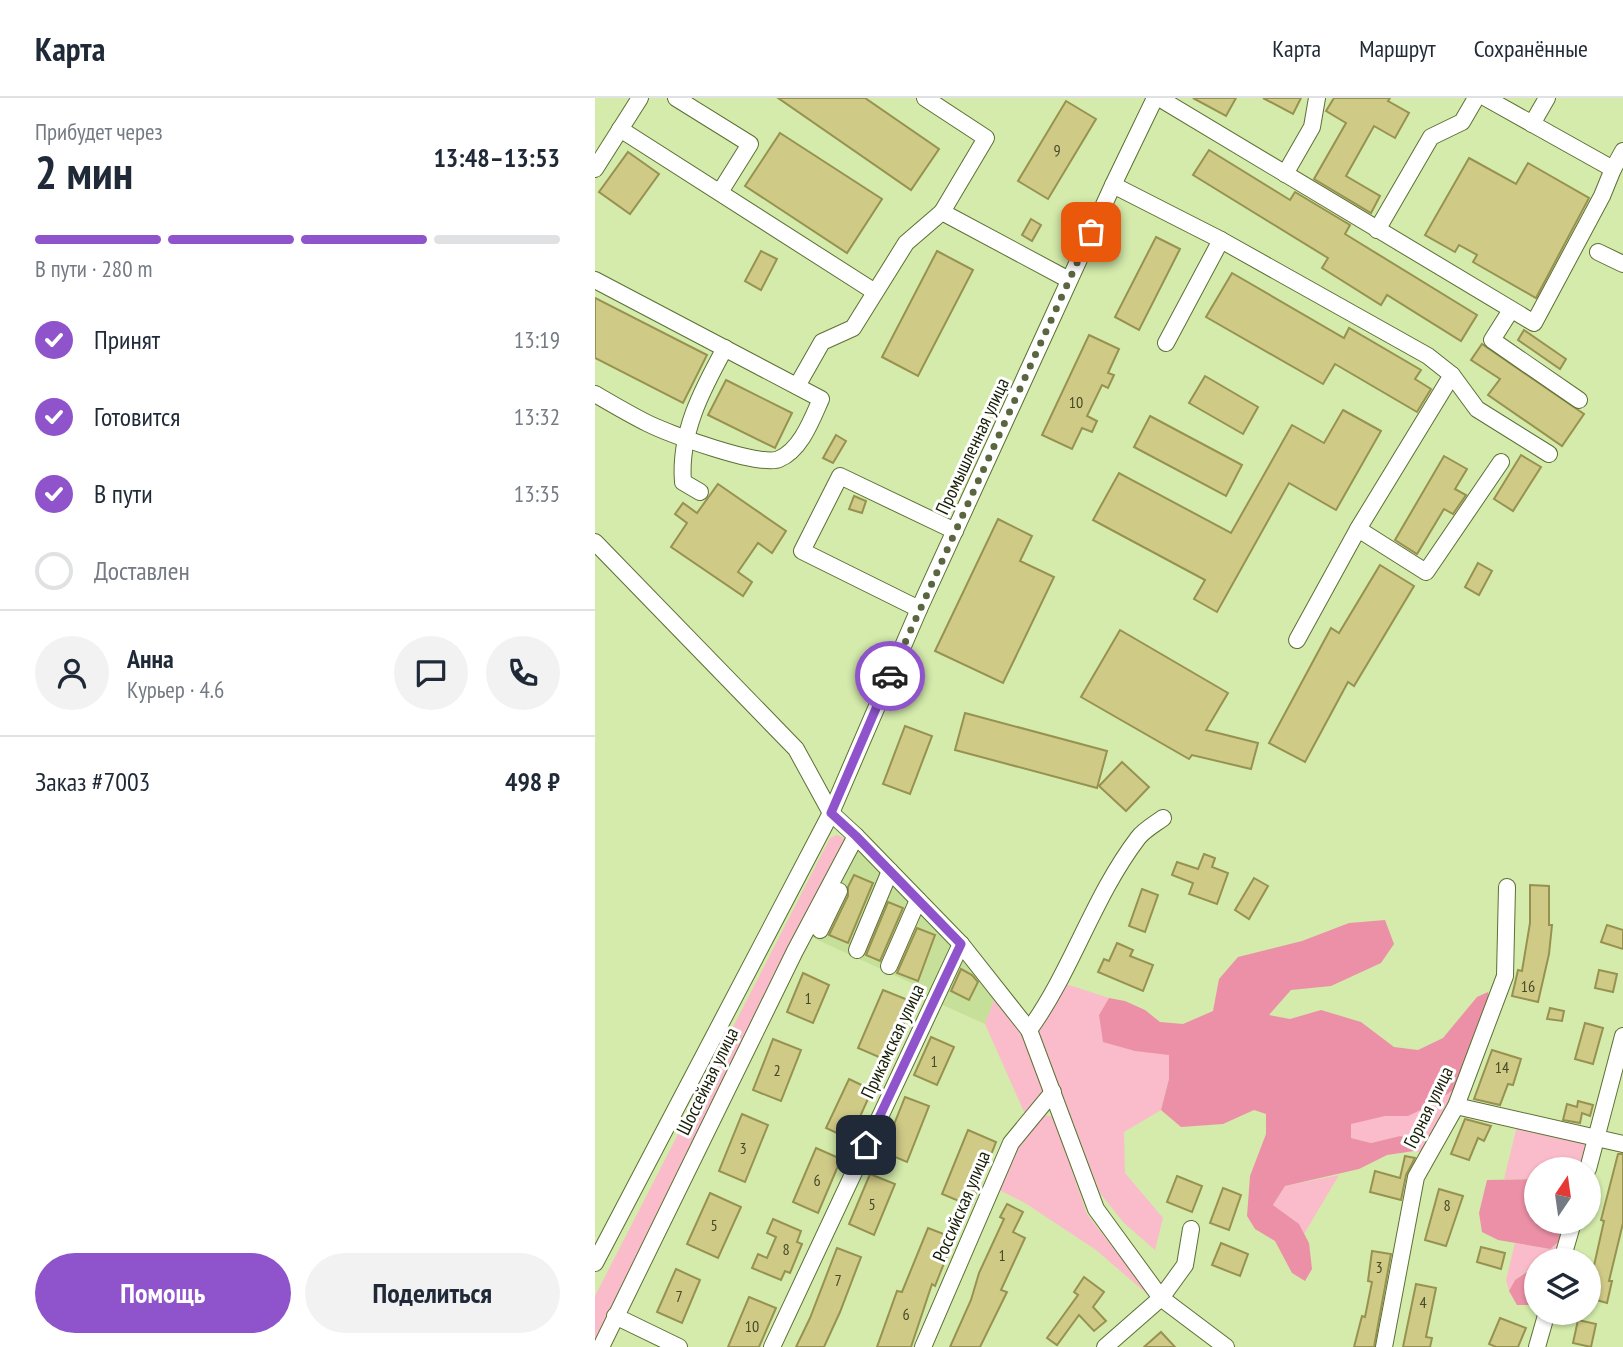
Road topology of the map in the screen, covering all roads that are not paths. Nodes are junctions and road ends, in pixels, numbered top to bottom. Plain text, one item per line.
1 (640, 98) edge
2 (676, 98) edge
3 (926, 98) edge
4 (1157, 98) edge
5 (1317, 98) edge
6 (1476, 98) edge
7 (1486, 98) edge
8 (1547, 98) edge
9 (1532, 124) junction
10 (620, 129) junction
11 (1623, 151) edge
12 (595, 169) edge
13 (1613, 169) junction
14 (1285, 174) junction
15 (1113, 185) junction
16 (720, 192) junction
17 (942, 212) junction
18 (1377, 230) junction
19 (1221, 240) junction
20 (1598, 252) dead end
21 (1623, 264) edge
22 (595, 280) edge
23 (1069, 280) junction
24 (875, 292) junction
25 (1511, 310) junction
26 (1166, 343) dead end
27 (725, 348) junction
28 (1453, 375) junction
29 (797, 386) junction
30 (595, 394) edge
31 (1579, 400) dead end
32 (685, 438) junction
33 (1549, 454) dead end
34 (1501, 462) dead end
35 (700, 492) dead end
36 (1358, 529) junction
37 (955, 531) junction
38 (595, 542) edge
39 (919, 609) junction
40 (1297, 640) dead end
41 (831, 813) junction
42 (1163, 818) dead end
43 (859, 839) junction
44 (890, 871) junction
45 (1507, 887) dead end
46 (918, 900) junction
47 (820, 930) dead end
48 (961, 944) junction
49 (857, 950) dead end
50 (890, 966) dead end
51 (1028, 1030) junction
52 (1623, 1036) edge
53 (1053, 1092) junction
54 (1456, 1106) junction
55 (1597, 1138) junction
56 (1623, 1144) edge
57 (1591, 1157) edge
58 (1191, 1229) dead end
59 (595, 1263) edge
60 (1161, 1298) junction
61 (615, 1316) junction
62 (1543, 1325) edge
63 (601, 1347) edge
64 (678, 1347) edge
65 (772, 1347) edge
66 (923, 1347) edge
67 (1105, 1347) edge
68 (1226, 1347) edge
69 (1384, 1347) edge
70 (1537, 1347) edge

1 - 10 street
2 - 16 street
3 - 17 street
4 - 14 street
4 - 15 street, Промышленная улица
5 - 14 street
6 - 18 street
7 - 9 street
8 - 9 street
9 - 13 street
10 - 12 street
10 - 16 street
11 - 13 street
13 - 25 street
14 - 18 street
15 - 19 street
15 - 23 street, Промышленная улица
16 - 24 street
17 - 23 street
17 - 24 street
18 - 25 street
19 - 26 street
19 - 28 street
20 - 21 street
22 - 27 street
23 - 37 street, Промышленная улица
24 - 29 street
25 - 31 street
27 - 29 street
27 - 32 street
28 - 33 street
28 - 36 street
29 - 32 street
30 - 32 street
32 - 35 street
34 - 36 street
36 - 40 street
37 - 39 street, Промышленная улица
37 - 39 street
38 - 41 street
39 - 41 street, Промышленная улица
41 - 43 street
41 - 59 street, Шоссейная улица
42 - 51 street
43 - 44 street
43 - 47 street
43 - 61 street, Шоссейная улица
44 - 46 street
44 - 49 street
45 - 54 street, Горная улица
46 - 48 street
46 - 50 street
48 - 51 street
48 - 65 street, Прикамская улица
51 - 53 street
52 - 55 street
53 - 60 street
53 - 66 street, Российская улица
54 - 55 street
54 - 69 street, Горная улица
55 - 56 street
55 - 57 street
58 - 60 street
60 - 67 street
60 - 68 street
61 - 63 street, Шоссейная улица
61 - 64 street
62 - 70 street

